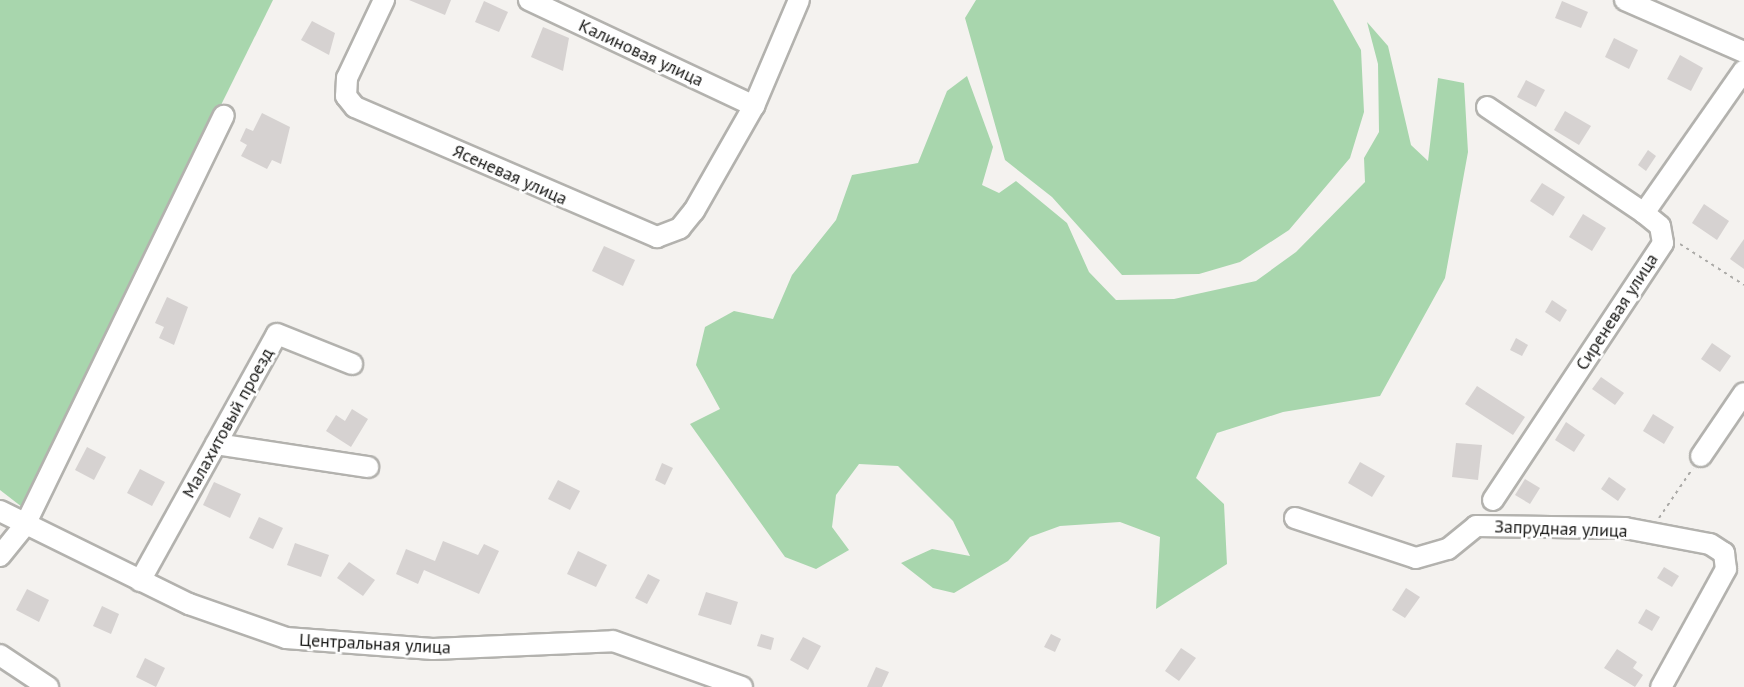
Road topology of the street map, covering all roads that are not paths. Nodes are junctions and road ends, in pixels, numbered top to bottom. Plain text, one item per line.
1 (384, 0) edge
2 (529, 0) edge
3 (799, 0) edge
4 (1625, 0) edge
5 (1744, 52) edge
6 (1744, 70) edge
7 (754, 106) junction
8 (1486, 106) dead end
9 (224, 116) dead end
10 (1644, 213) junction
11 (351, 364) dead end
12 (1744, 393) edge
13 (216, 444) junction
14 (1701, 456) road end
15 (368, 466) dead end
16 (1493, 500) dead end
17 (0, 511) edge
18 (1295, 518) dead end
19 (24, 525) junction
20 (0, 556) edge
21 (140, 581) junction
22 (0, 655) edge
23 (48, 687) edge
24 (742, 687) edge
25 (1661, 687) edge

1 - 7 street, Ясеневая улица
2 - 7 street, Калиновая улица
3 - 7 street
4 - 5 street
6 - 10 street
8 - 10 street, Сиреневая улица
9 - 19 street
10 - 16 street, Сиреневая улица
11 - 13 street, Малахитовый проезд
12 - 14 street
13 - 15 street
13 - 21 street, Малахитовый проезд
17 - 19 street, Центральная улица
18 - 25 street, Запрудная улица
19 - 20 street
19 - 21 street, Центральная улица
21 - 24 street, Центральная улица
22 - 23 street

